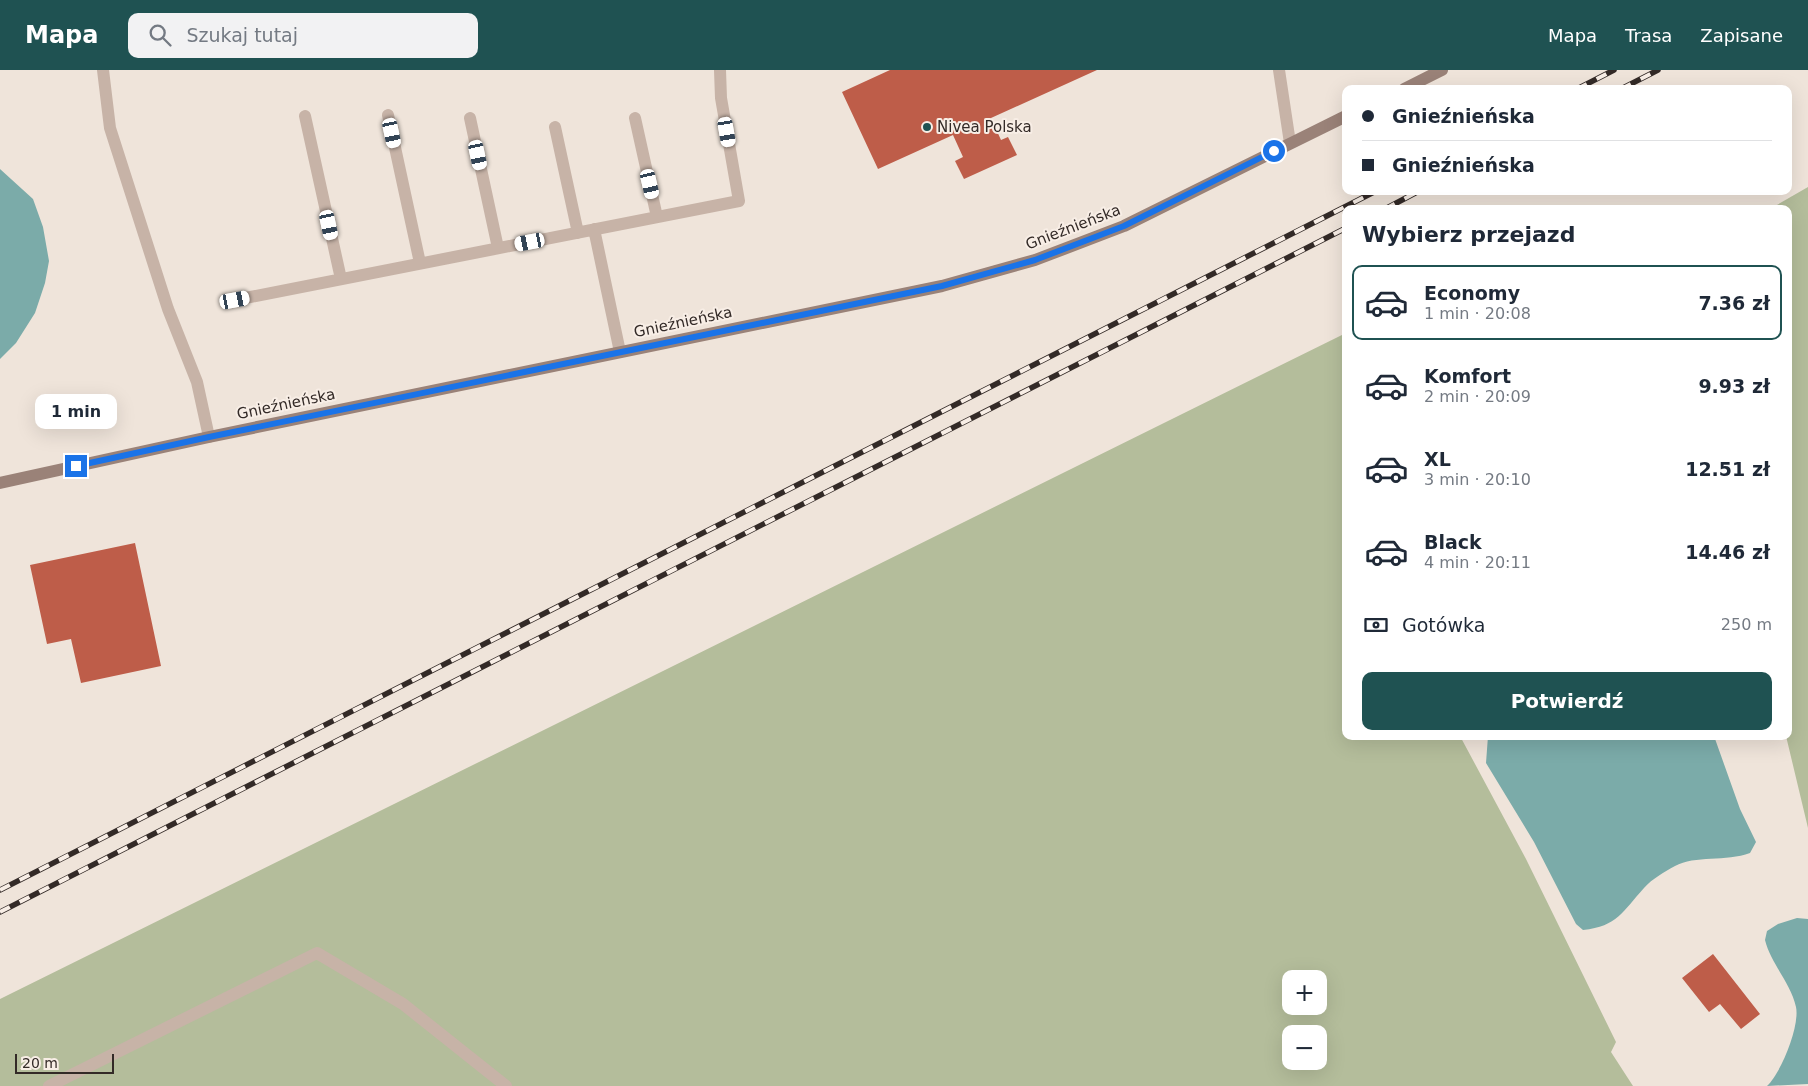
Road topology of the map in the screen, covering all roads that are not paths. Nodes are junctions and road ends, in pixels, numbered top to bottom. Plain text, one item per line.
1 (103, 70) edge
2 (720, 70) edge
3 (1279, 70) edge
4 (1442, 70) edge
5 (1412, 85) edge
6 (388, 115) dead end
7 (305, 116) dead end
8 (470, 118) dead end
9 (635, 118) dead end
10 (1342, 118) edge
11 (555, 127) dead end
12 (1290, 143) junction
13 (657, 217) junction
14 (594, 229) junction
15 (578, 233) junction
16 (498, 248) junction
17 (420, 263) junction
18 (340, 279) junction
19 (235, 300) dead end
20 (620, 352) junction
21 (209, 437) junction
22 (0, 484) edge
23 (49, 1086) edge
24 (506, 1086) edge

1 - 21 lane
2 - 13 lane
3 - 12 lane
4 - 5 street
6 - 17 lane
7 - 18 lane
8 - 16 lane
9 - 13 lane
10 - 12 street, Gnieźnieńska
11 - 15 lane
12 - 20 street, Gnieźnieńska
13 - 14 lane
14 - 15 lane
14 - 20 lane
15 - 16 lane
16 - 17 lane
17 - 18 lane
18 - 19 lane
20 - 21 street, Gnieźnieńska
21 - 22 street, Gnieźnieńska
23 - 24 lane

